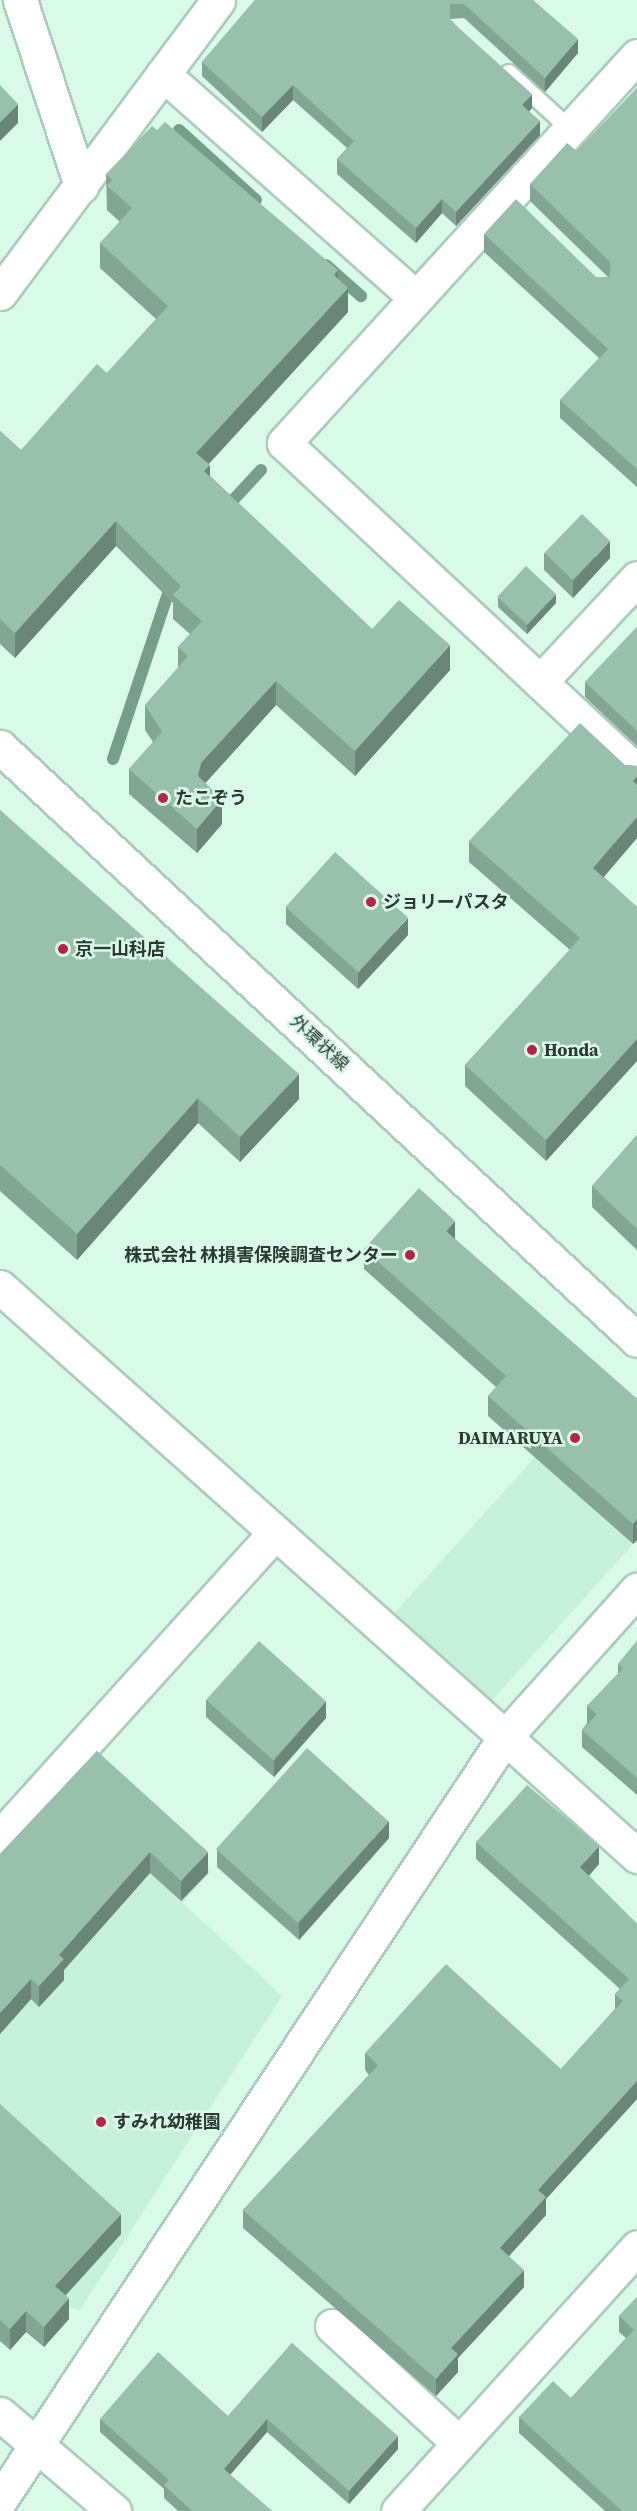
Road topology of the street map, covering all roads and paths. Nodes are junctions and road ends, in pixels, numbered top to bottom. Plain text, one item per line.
1 (20, 0) edge
2 (218, 0) edge
3 (637, 56) edge
4 (492, 58) edge
5 (163, 74) junction
6 (570, 129) junction
7 (81, 186) junction
8 (0, 293) edge
9 (416, 298) junction
10 (637, 578) edge
11 (540, 682) junction
12 (0, 747) edge
13 (637, 772) edge
14 (0, 1287) edge
15 (637, 1340) edge
16 (274, 1534) junction
17 (637, 1590) edge
18 (505, 1737) junction
19 (0, 1837) edge
20 (637, 1856) edge
21 (637, 2247) edge
22 (332, 2326) dead end
23 (0, 2414) edge
24 (459, 2444) junction
25 (38, 2446) junction
26 (0, 2500) edge
27 (114, 2511) edge
28 (398, 2511) edge

1 - 7 street
2 - 5 street
3 - 6 street
4 - 6 lane
5 - 7 street
5 - 9 street
6 - 9 street
7 - 8 street
9 - 11 street
10 - 11 street
11 - 13 street
12 - 15 street, 外環状線
14 - 16 street
16 - 18 street
16 - 19 street
17 - 18 street
18 - 20 street
18 - 25 street
21 - 24 street
22 - 24 street
23 - 25 street
24 - 28 street
25 - 26 street
25 - 27 street

